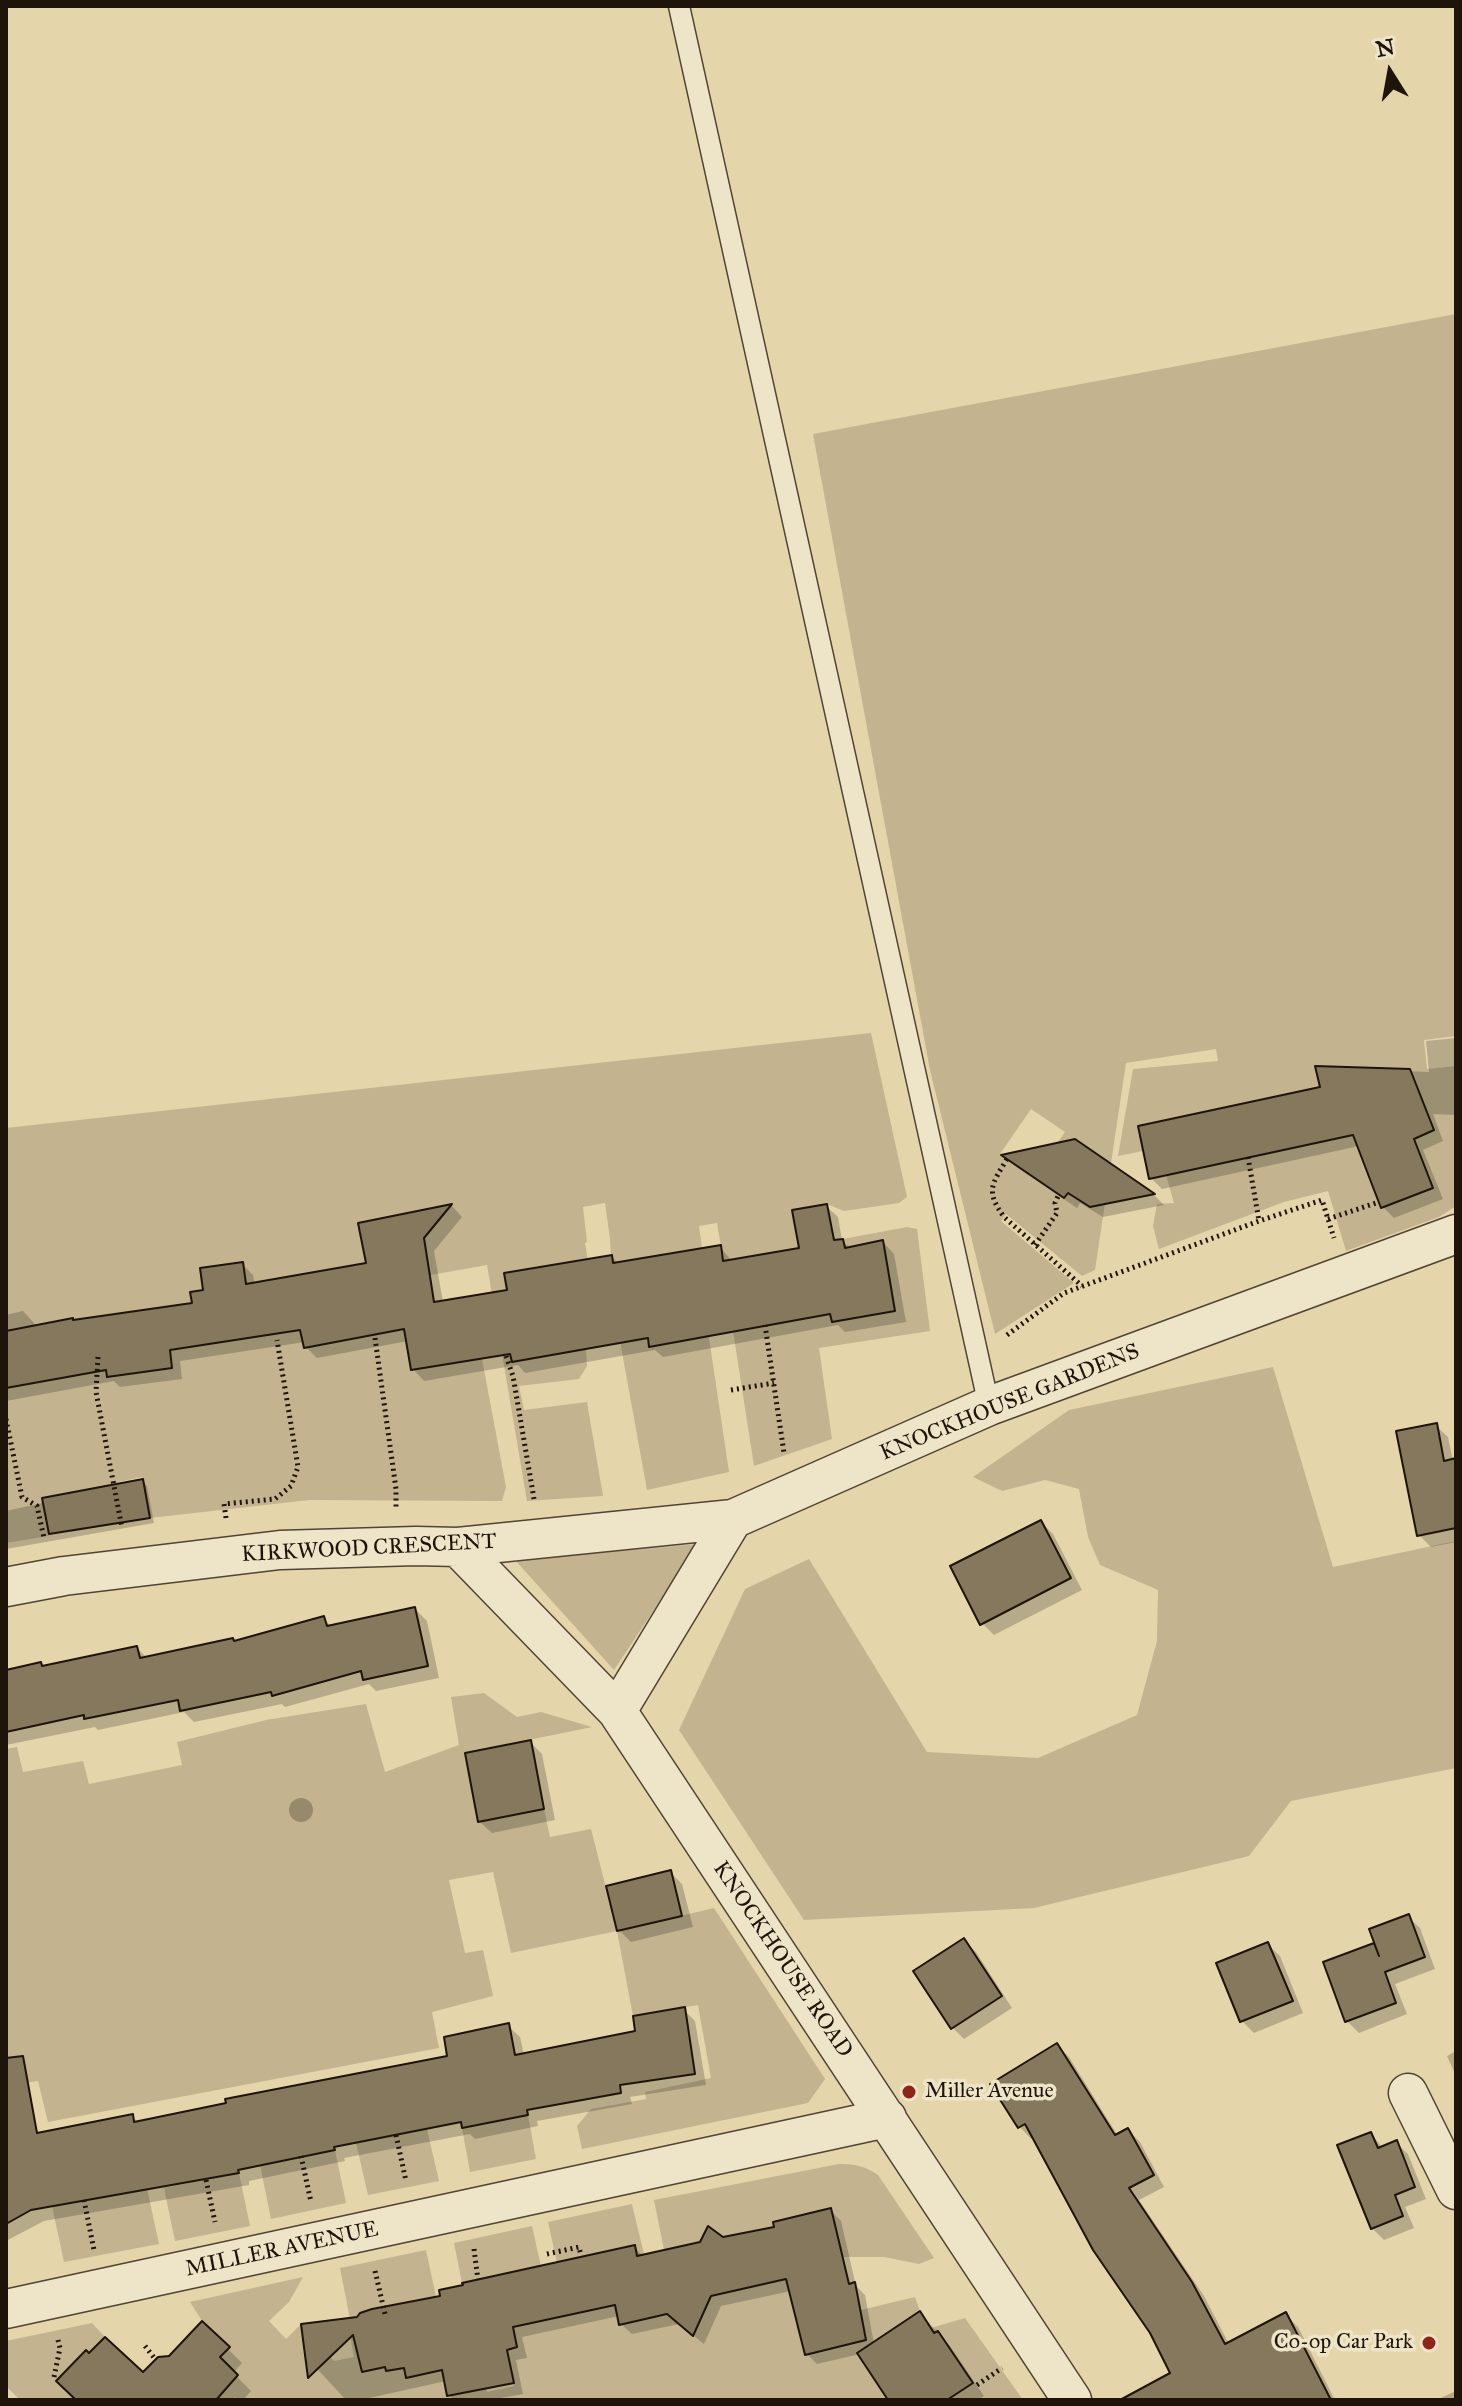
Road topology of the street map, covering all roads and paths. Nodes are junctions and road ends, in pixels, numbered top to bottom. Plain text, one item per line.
1 (679, 6) edge
2 (1248, 1157) dead end
3 (1007, 1159) dead end
4 (1059, 1194) dead end
5 (1379, 1202) dead end
6 (1328, 1219) junction
7 (1259, 1221) junction
8 (1456, 1234) edge
9 (1035, 1245) junction
10 (1346, 1275) junction
11 (1082, 1286) junction
12 (765, 1325) dead end
13 (375, 1338) dead end
14 (277, 1340) dead end
15 (506, 1356) dead end
16 (98, 1357) dead end
17 (981, 1367) junction
18 (774, 1383) junction
19 (731, 1390) dead end
20 (989, 1406) junction
21 (6, 1419) edge
22 (789, 1494) junction
23 (733, 1519) junction
24 (540, 1539) junction
25 (395, 1547) junction
26 (458, 1547) junction
27 (231, 1556) junction
28 (130, 1569) junction
29 (52, 1578) junction
30 (6, 1587) edge
31 (617, 1711) junction
32 (1408, 2093) dead end
33 (887, 2118) junction
34 (1456, 2190) edge
35 (84, 2200) dead end
36 (547, 2254) dead end
37 (581, 2256) dead end
38 (102, 2289) junction
39 (6, 2309) edge
40 (145, 2346) dead end
41 (155, 2359) dead end
42 (1072, 2400) edge

1 - 17 lane
2 - 7 path
3 - 9 path
4 - 9 path
5 - 6 path
6 - 7 path
6 - 10 path
7 - 11 path
8 - 10 street, KNOCKHOUSE GARDENS
9 - 11 path
10 - 20 street, KNOCKHOUSE GARDENS
11 - 17 path
12 - 18 path
13 - 25 path
14 - 27 path
15 - 24 path
16 - 28 path
17 - 20 lane
18 - 19 path
18 - 22 path
20 - 22 street, KNOCKHOUSE GARDENS
21 - 29 path
22 - 23 street, KNOCKHOUSE GARDENS
23 - 24 street, KIRKWOOD CRESCENT
23 - 31 street
24 - 26 street, KIRKWOOD CRESCENT
25 - 26 street, KIRKWOOD CRESCENT
25 - 27 street, KIRKWOOD CRESCENT
26 - 31 street, KNOCKHOUSE ROAD
27 - 28 street, KIRKWOOD CRESCENT
28 - 29 street, KIRKWOOD CRESCENT
29 - 30 street, KIRKWOOD CRESCENT
31 - 33 street, KNOCKHOUSE ROAD
32 - 34 street
33 - 38 street, MILLER AVENUE
33 - 42 street, KNOCKHOUSE ROAD
35 - 38 path
36 - 37 path
38 - 39 street, MILLER AVENUE
40 - 41 path

